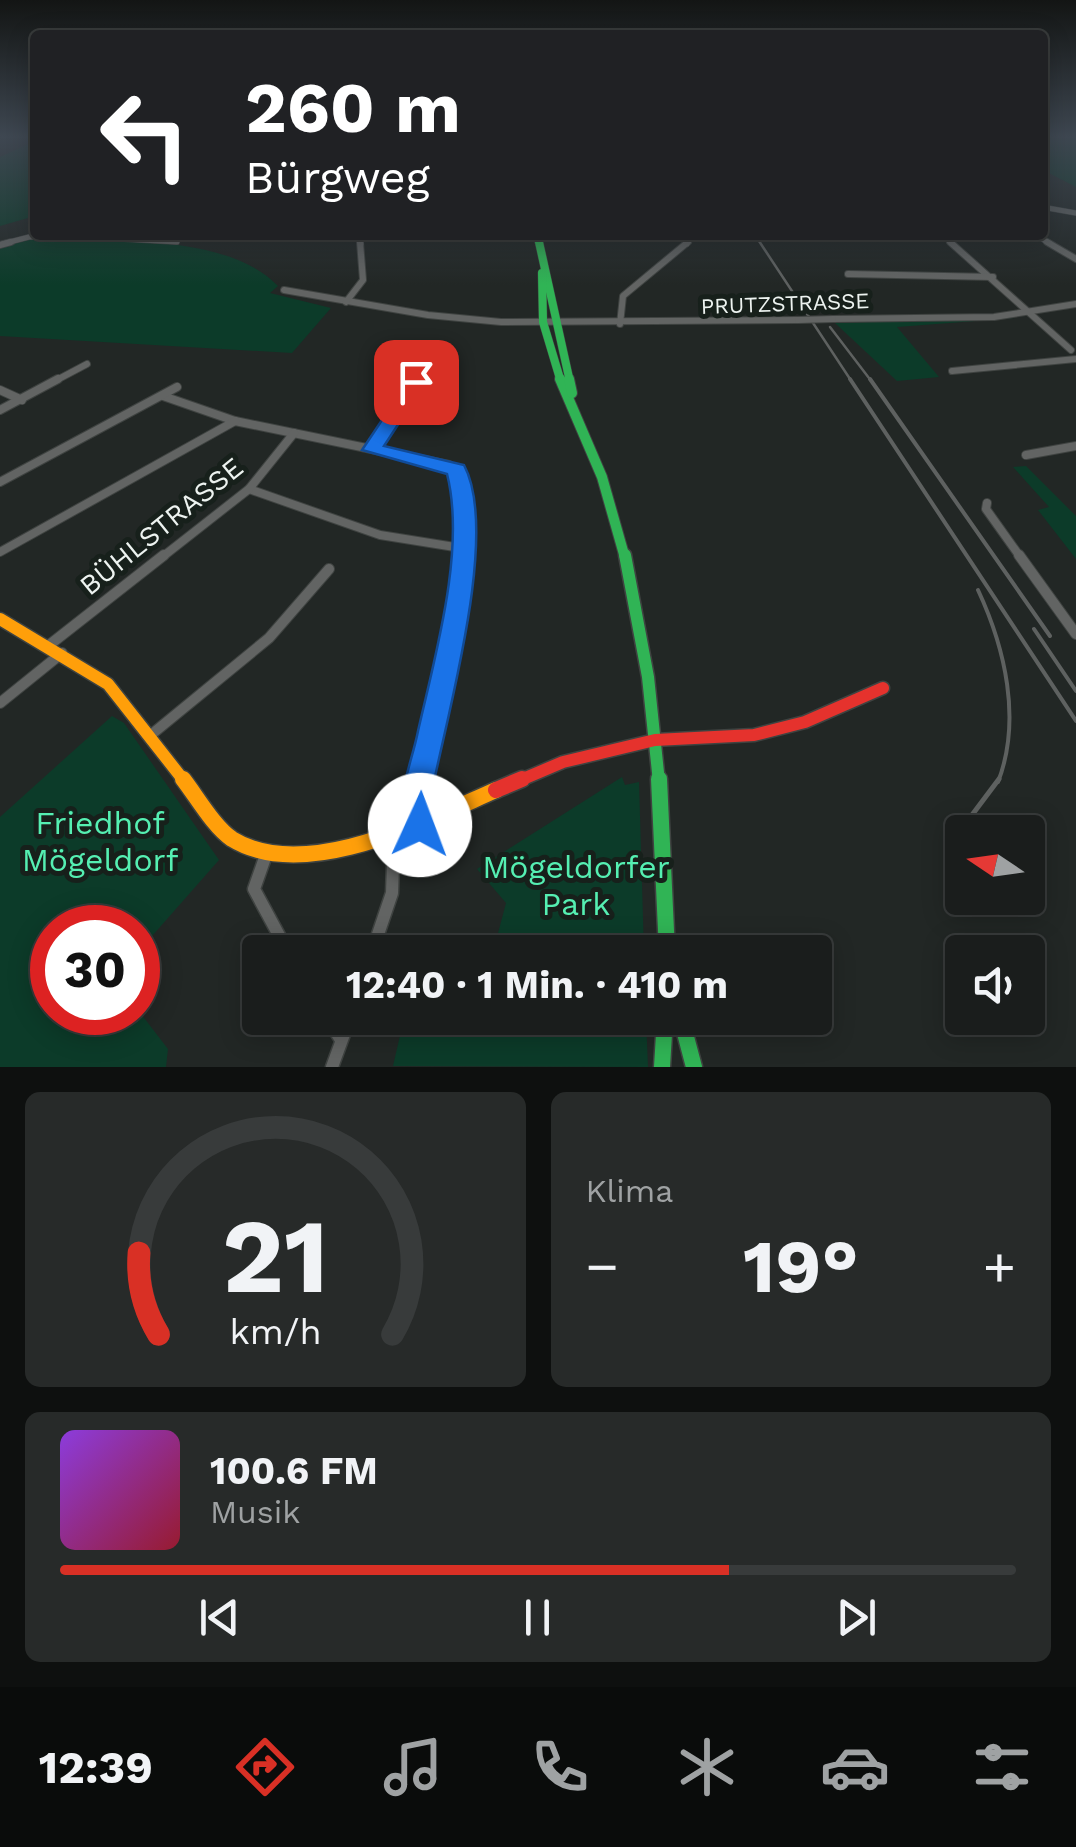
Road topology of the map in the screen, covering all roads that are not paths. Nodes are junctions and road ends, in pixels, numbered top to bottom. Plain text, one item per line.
1 (1048, 209) edge
2 (1076, 214) edge
3 (30, 237) edge
4 (146, 240) edge
5 (360, 240) edge
6 (538, 240) edge
7 (688, 240) edge
8 (949, 240) edge
9 (1044, 240) edge
10 (177, 242) dead end
11 (0, 245) edge
12 (1076, 259) edge
13 (542, 273) junction
14 (848, 274) dead end
15 (993, 277) junction
16 (284, 290) dead end
17 (346, 302) junction
18 (1076, 304) edge
19 (1028, 312) junction
20 (543, 324) junction
21 (620, 324) junction
22 (558, 325) junction
23 (1070, 350) dead end
24 (1076, 359) edge
25 (86, 364) dead end
26 (952, 371) dead end
27 (419, 379) dead end
28 (176, 387) dead end
29 (0, 390) edge
30 (163, 396) junction
31 (572, 397) junction
32 (22, 400) junction
33 (0, 410) edge
34 (235, 421) junction
35 (294, 433) junction
36 (1076, 446) edge
37 (372, 450) junction
38 (1026, 455) dead end
39 (0, 482) edge
40 (250, 489) junction
41 (987, 504) dead end
42 (461, 548) junction
43 (0, 552) edge
44 (329, 569) dead end
45 (0, 620) edge
46 (1076, 634) edge
47 (48, 646) junction
48 (62, 653) junction
49 (883, 688) dead end
50 (0, 703) edge
51 (152, 734) junction
52 (655, 740) junction
53 (420, 825) junction
54 (394, 836) junction
55 (267, 852) junction
56 (279, 935) edge
57 (378, 935) edge
58 (667, 935) edge
59 (338, 1035) edge
60 (343, 1035) edge
61 (663, 1035) edge
62 (686, 1035) edge
63 (341, 1040) junction
64 (332, 1067) edge
65 (662, 1067) edge
66 (694, 1067) edge

1 - 2 street
3 - 11 street
4 - 10 street
5 - 17 street
6 - 13 main road
7 - 21 street
8 - 15 street
9 - 12 street
13 - 20 main road
13 - 22 main road
14 - 15 street
15 - 19 street
16 - 17 street, PRUTZSTRASSE
17 - 20 street, PRUTZSTRASSE
18 - 19 street, PRUTZSTRASSE
19 - 21 street, PRUTZSTRASSE, bridge
19 - 23 street
20 - 22 street, PRUTZSTRASSE
20 - 31 main road
21 - 22 street, PRUTZSTRASSE
22 - 31 main road
24 - 26 street
25 - 32 street
27 - 37 street
28 - 30 street
29 - 32 street
30 - 34 street
30 - 39 street
31 - 52 main road
32 - 33 street
34 - 35 street
34 - 43 street
35 - 37 street
35 - 40 street, BÜHLSTRASSE
36 - 38 street
37 - 42 street
40 - 42 street
40 - 47 street, BÜHLSTRASSE
41 - 46 street
42 - 53 street
44 - 51 street
45 - 47 main road
47 - 48 main road
48 - 50 street
48 - 51 main road
49 - 52 main road
51 - 55 main road
52 - 53 main road
52 - 58 main road
53 - 54 main road
54 - 55 main road
54 - 57 street
55 - 56 street
59 - 63 street
60 - 63 street
61 - 65 main road
62 - 66 main road
63 - 64 street

